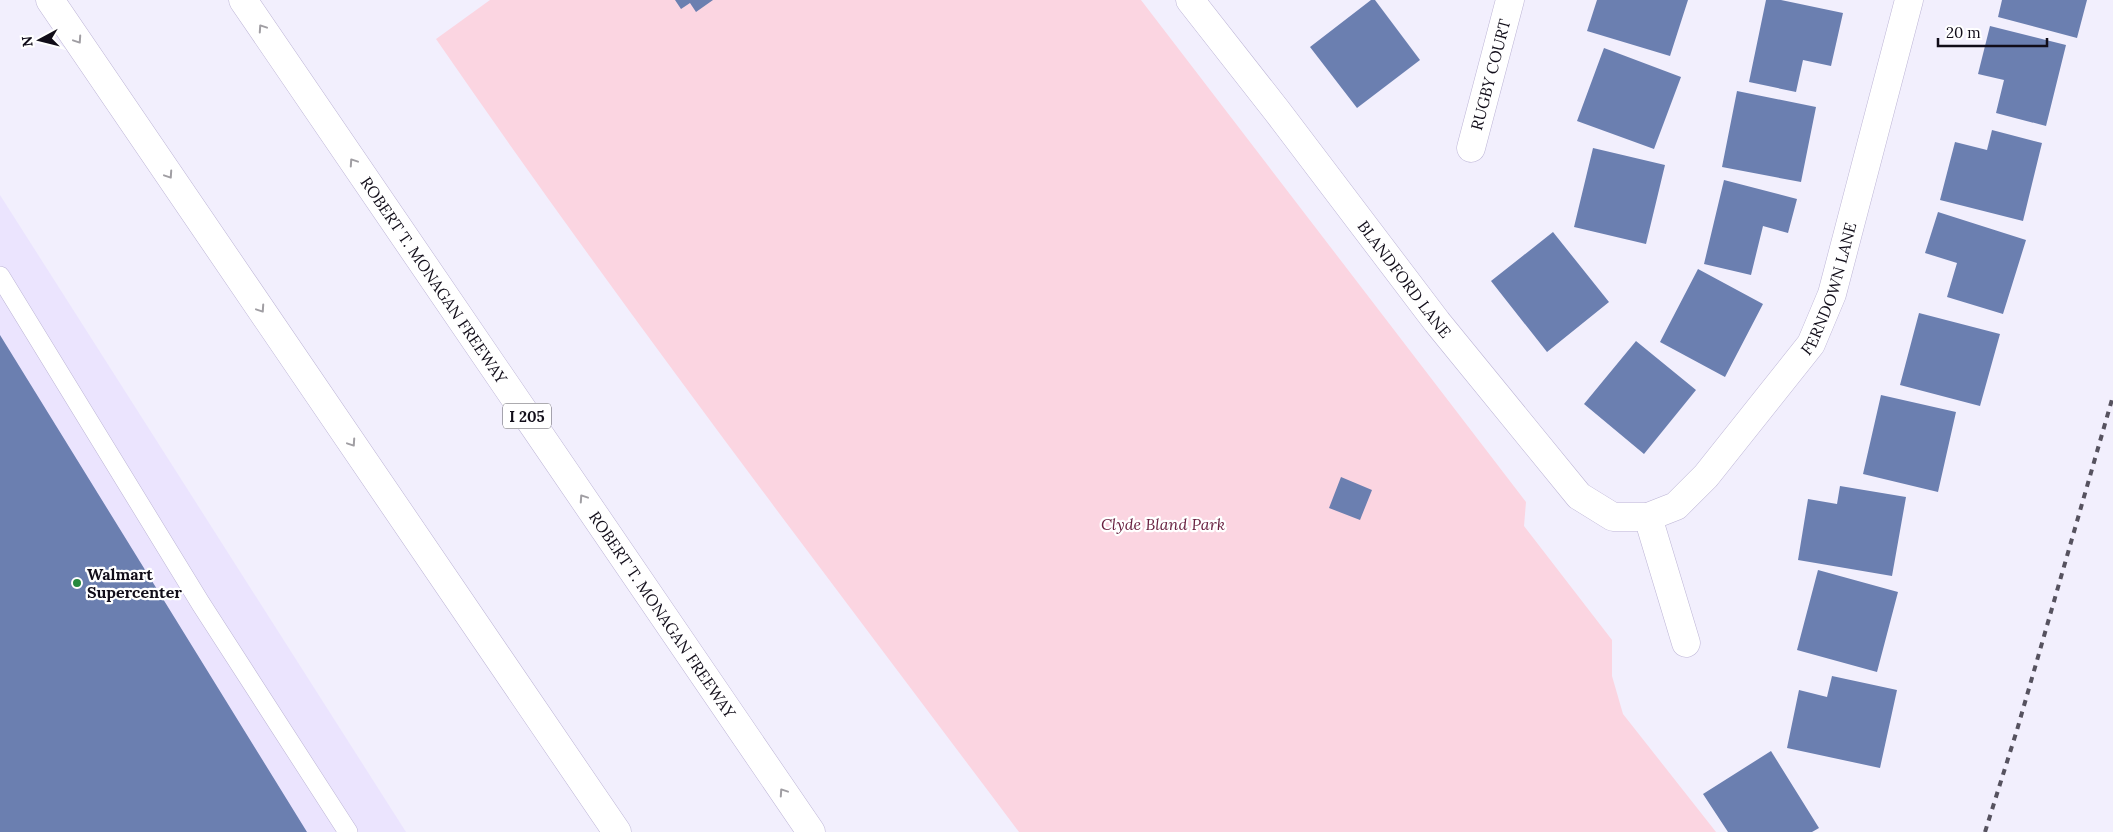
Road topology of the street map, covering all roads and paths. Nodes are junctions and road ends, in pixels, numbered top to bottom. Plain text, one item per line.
1 (50, 0) edge
2 (243, 0) edge
3 (1190, 0) edge
4 (1510, 0) edge
5 (1909, 0) edge
6 (1471, 148) dead end
7 (0, 276) edge
8 (1648, 517) junction
9 (1686, 643) dead end
10 (348, 832) edge
11 (618, 832) edge
12 (810, 832) edge

1 -> 11 main road
12 -> 2 main road, ROBERT T. MONAGAN FREEWAY / I 205
3 - 8 main road, BLANDFORD LANE
4 - 6 main road, RUGBY COURT
5 - 8 main road, FERNDOWN LANE
7 - 10 lane
8 - 9 main road

